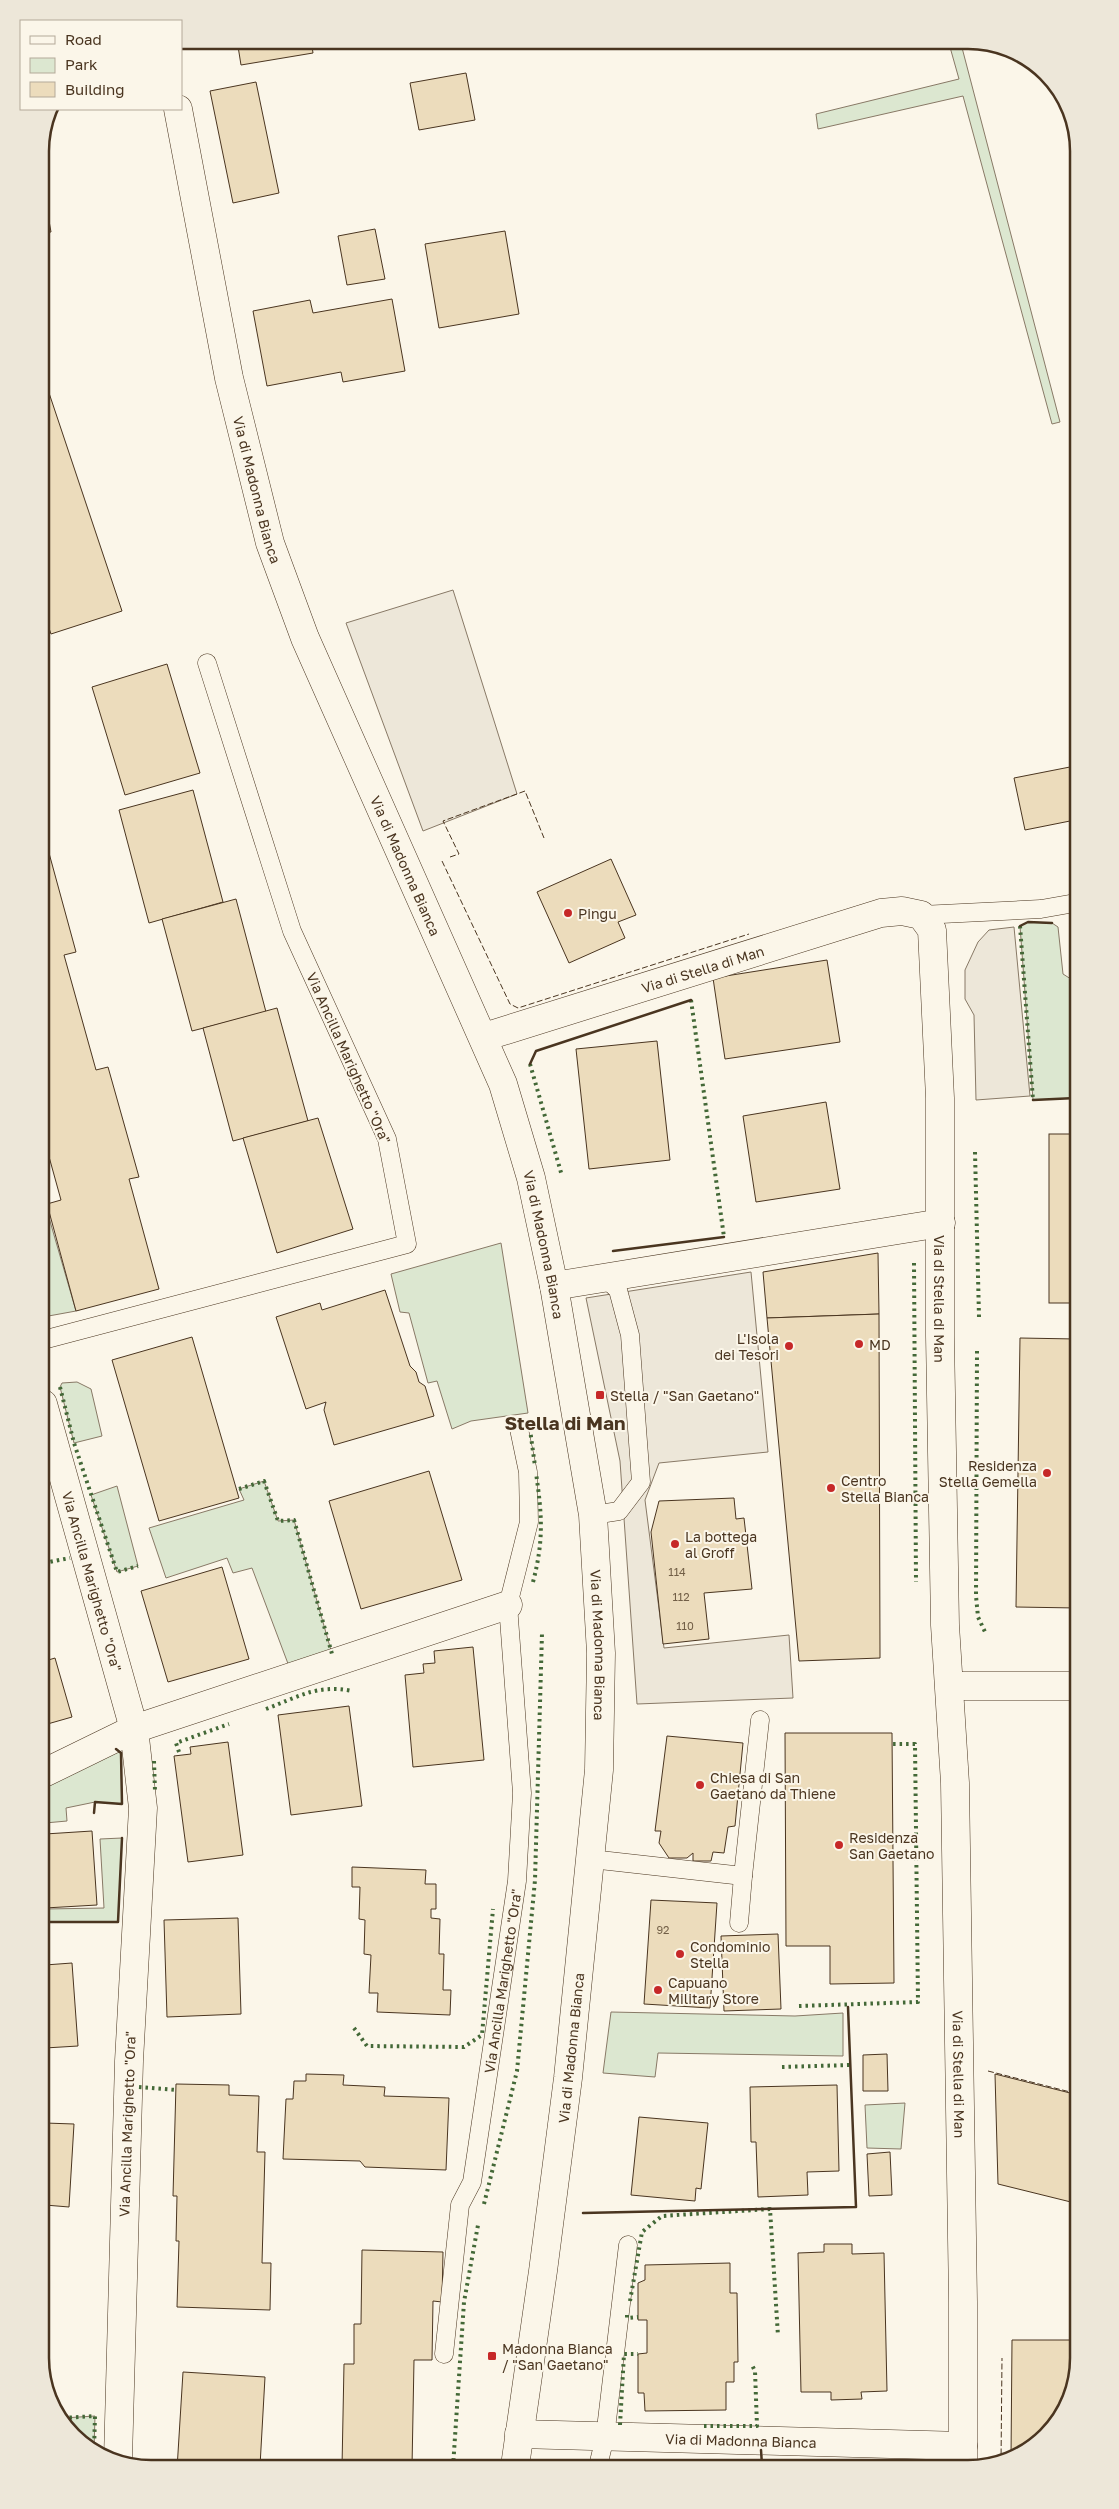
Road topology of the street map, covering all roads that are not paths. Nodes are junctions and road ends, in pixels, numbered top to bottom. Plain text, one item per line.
1 (178, 110) edge
2 (207, 663) dead end
3 (1070, 904) edge
4 (921, 915) junction
5 (484, 1037) junction
6 (941, 1223) junction
7 (604, 1277) junction
8 (554, 1286) junction
9 (49, 1338) edge
10 (49, 1422) edge
11 (519, 1429) dead end
12 (593, 1515) junction
13 (508, 1605) junction
14 (950, 1686) junction
15 (1070, 1686) edge
16 (760, 1720) dead end
17 (134, 1729) junction
18 (49, 1771) edge
19 (591, 1859) junction
20 (744, 1876) junction
21 (740, 1923) dead end
22 (628, 2245) dead end
23 (444, 2354) dead end
24 (519, 2434) junction
25 (605, 2437) junction
26 (963, 2454) edge
27 (118, 2455) edge
28 (515, 2460) edge
29 (599, 2460) edge

1 - 5 street, Via di Madonna Bianca
2 - 9 lane, Via Ancilla Marighetto "Ora"
3 - 4 lane, Via di Stella di Man
4 - 5 street, Via di Stella di Man
4 - 6 street, Via di Stella di Man
5 - 8 street, Via di Madonna Bianca
6 - 7 street
6 - 14 street, Via di Stella di Man
7 - 8 street
7 - 12 lane
8 - 12 street, Via di Madonna Bianca
10 - 17 street, Via Ancilla Marighetto "Ora"
11 - 13 lane, Via Ancilla Marighetto "Ora"
12 - 19 street, Via di Madonna Bianca
13 - 17 street
13 - 23 lane, Via Ancilla Marighetto "Ora"
14 - 15 street
14 - 26 street, Via di Stella di Man
16 - 20 lane
17 - 18 street
17 - 27 street, Via Ancilla Marighetto "Ora"
19 - 20 lane
19 - 24 street, Via di Madonna Bianca
20 - 21 lane
22 - 25 lane
24 - 25 street, Via di Madonna Bianca
24 - 28 street, Via di Madonna Bianca
25 - 26 street, Via di Madonna Bianca
25 - 29 lane

